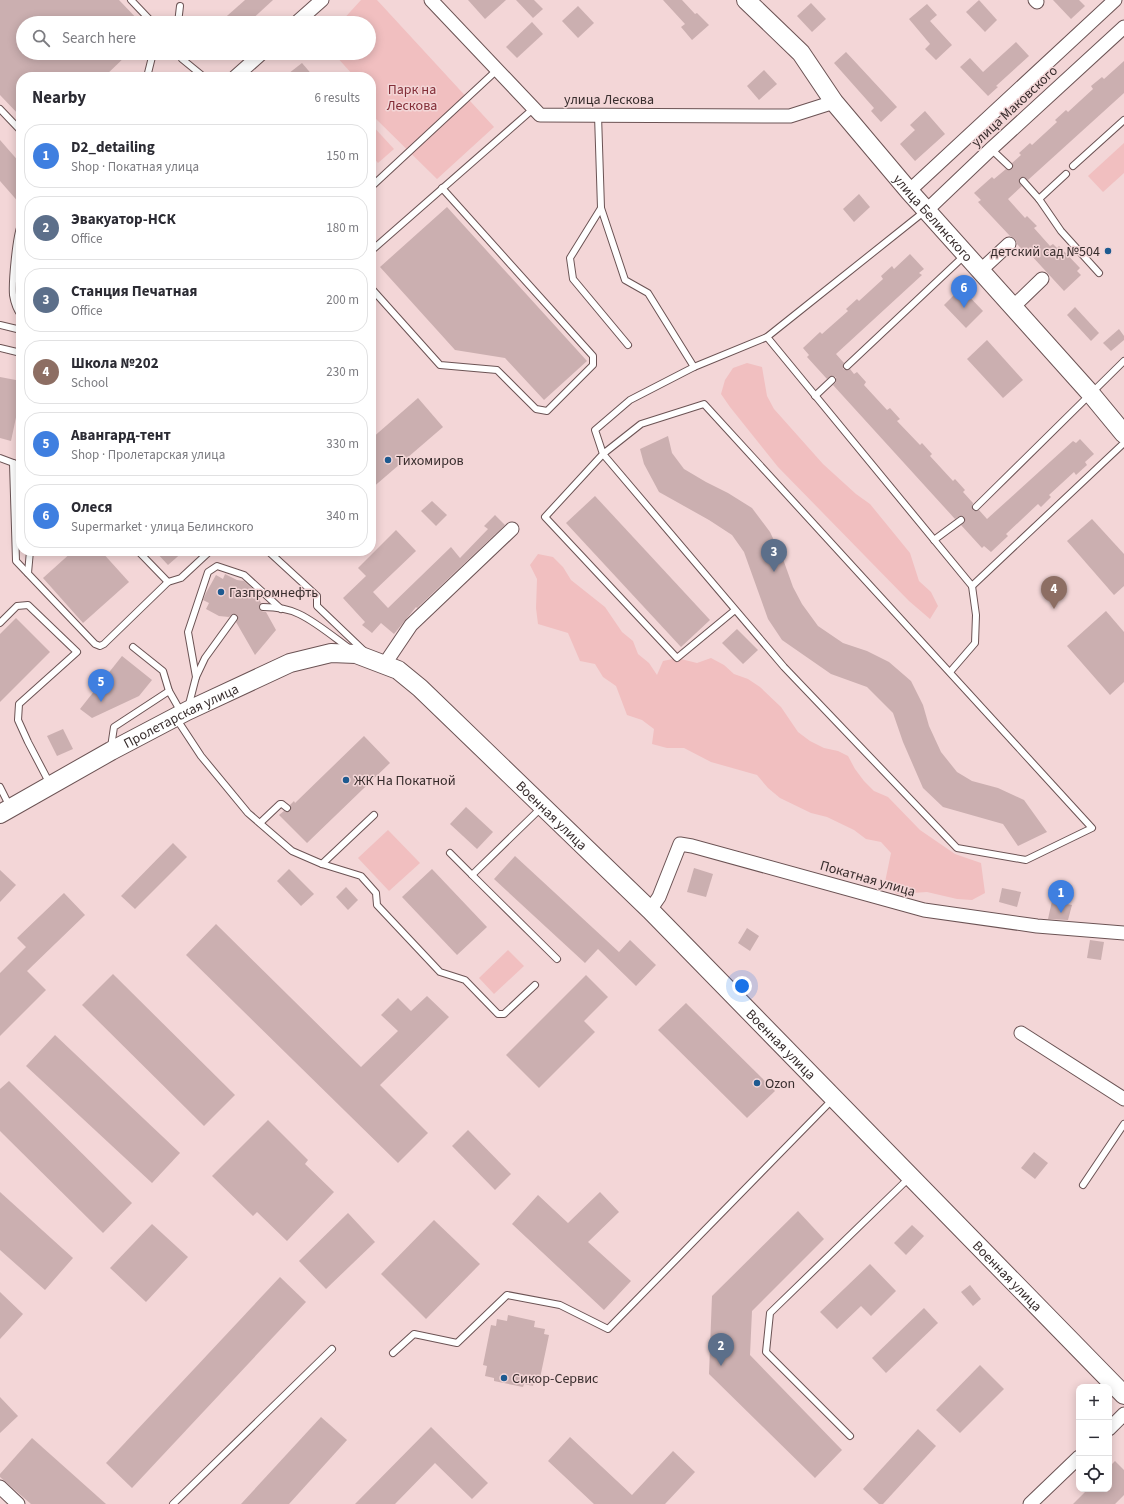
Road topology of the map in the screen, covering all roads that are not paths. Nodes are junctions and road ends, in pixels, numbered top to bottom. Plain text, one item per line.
1 (131, 0) edge
2 (322, 0) edge
3 (431, 0) edge
4 (746, 0) edge
5 (1115, 0) edge
6 (180, 6) dead end
7 (146, 16) edge
8 (179, 16) edge
9 (304, 16) edge
10 (1124, 27) edge
11 (151, 60) edge
12 (182, 60) edge
13 (254, 60) edge
14 (497, 70) junction
15 (148, 72) edge
16 (198, 72) edge
17 (241, 72) edge
18 (834, 102) junction
19 (0, 109) edge
20 (533, 109) junction
21 (598, 115) junction
22 (1124, 120) edge
23 (16, 126) edge
24 (991, 149) junction
25 (1009, 166) dead end
26 (1073, 166) dead end
27 (1066, 174) dead end
28 (1023, 181) dead end
29 (376, 182) edge
30 (442, 188) junction
31 (909, 191) junction
32 (1040, 199) junction
33 (601, 208) junction
34 (927, 210) junction
35 (1009, 244) dead end
36 (376, 247) edge
37 (966, 254) junction
38 (981, 270) junction
39 (16, 272) edge
40 (1099, 274) dead end
41 (1042, 279) dead end
42 (376, 294) edge
43 (16, 302) edge
44 (1014, 306) junction
45 (0, 325) edge
46 (16, 329) edge
47 (767, 338) junction
48 (628, 345) dead end
49 (0, 348) edge
50 (16, 352) edge
51 (1124, 361) edge
52 (694, 366) junction
53 (847, 366) dead end
54 (832, 380) dead end
55 (1091, 394) junction
56 (815, 396) junction
57 (1124, 434) edge
58 (1124, 443) edge
59 (603, 454) junction
60 (0, 458) edge
61 (13, 463) junction
62 (16, 464) edge
63 (976, 507) dead end
64 (961, 520) dead end
65 (512, 529) dead end
66 (934, 540) junction
67 (30, 556) edge
68 (143, 556) edge
69 (203, 556) edge
70 (273, 556) edge
71 (28, 573) junction
72 (168, 582) junction
73 (972, 586) junction
74 (263, 607) dead end
75 (281, 609) junction
76 (735, 610) junction
77 (234, 618) dead end
78 (0, 623) edge
79 (133, 647) dead end
80 (371, 659) junction
81 (950, 672) junction
82 (196, 677) junction
83 (169, 690) junction
84 (181, 714) junction
85 (111, 751) junction
86 (51, 785) junction
87 (0, 787) edge
88 (542, 806) junction
89 (287, 808) dead end
90 (5, 811) edge
91 (374, 815) dead end
92 (260, 823) junction
93 (450, 853) dead end
94 (322, 864) junction
95 (472, 875) junction
96 (650, 910) junction
97 (1124, 933) edge
98 (557, 958) dead end
99 (535, 985) dead end
100 (1021, 1033) dead end
101 (834, 1098) junction
102 (1124, 1099) edge
103 (1124, 1124) edge
104 (910, 1176) junction
105 (1083, 1185) dead end
106 (332, 1349) dead end
107 (393, 1353) dead end
108 (1124, 1395) edge
109 (1124, 1414) edge
110 (1112, 1426) edge
111 (850, 1436) dead end
112 (1076, 1460) edge
113 (0, 1487) edge
114 (18, 1504) edge
115 (173, 1504) edge
116 (1030, 1504) edge

1 - 7 lane
2 - 9 street
3 - 14 street, улица Лескова
4 - 18 main road, улица Белинского
5 - 31 street
6 - 8 lane
10 - 24 street, улица Маковского
11 - 15 lane
12 - 16 lane
13 - 17 street
14 - 20 street, улица Лескова
14 - 29 lane
18 - 21 street, улица Лескова
18 - 31 main road, улица Белинского
19 - 23 lane
20 - 21 street, улица Лескова
20 - 30 lane
21 - 33 lane
22 - 26 lane
24 - 25 lane
24 - 34 street, улица Маковского
27 - 32 lane
28 - 32 lane
30 - 36 lane
30 - 42 lane
31 - 34 main road, улица Белинского
32 - 40 lane
33 - 48 lane
33 - 52 lane
34 - 37 main road, улица Белинского
34 - 47 lane
35 - 38 street
37 - 38 main road, улица Белинского
37 - 53 lane
38 - 44 main road, улица Белинского
39 - 43 lane
41 - 44 street
44 - 55 main road, улица Белинского
45 - 46 lane
47 - 52 lane
47 - 56 lane
49 - 50 lane
51 - 55 lane
52 - 59 lane
54 - 56 lane
55 - 57 main road, улица Белинского
55 - 63 lane
56 - 66 lane
58 - 73 lane
59 - 76 lane
59 - 76 lane
59 - 81 lane
60 - 61 lane
61 - 62 lane
61 - 71 lane
64 - 66 lane
65 - 80 street
66 - 73 lane
67 - 71 lane
68 - 72 lane
69 - 72 lane
70 - 80 lane
71 - 72 lane
73 - 81 lane
74 - 75 lane
75 - 80 lane
75 - 82 lane
76 - 81 lane
77 - 82 lane
78 - 86 lane
79 - 83 lane
80 - 84 main road, Пролетарская улица
80 - 88 main road, Военная улица
82 - 84 lane
83 - 84 lane
83 - 85 lane
84 - 85 main road, Пролетарская улица
84 - 92 lane
85 - 86 main road, Пролетарская улица
86 - 90 main road, Пролетарская улица
87 - 90 lane
88 - 95 lane
88 - 96 main road, Военная улица
89 - 92 lane
91 - 94 lane
92 - 94 lane
93 - 95 lane
94 - 99 lane
95 - 98 lane
96 - 97 street, Покатная улица
96 - 101 main road, Военная улица
100 - 102 street
101 - 104 main road, Военная улица
101 - 107 lane
103 - 105 lane
104 - 108 main road, Военная улица
104 - 111 lane
106 - 115 lane
109 - 110 street
112 - 116 street
113 - 114 street

